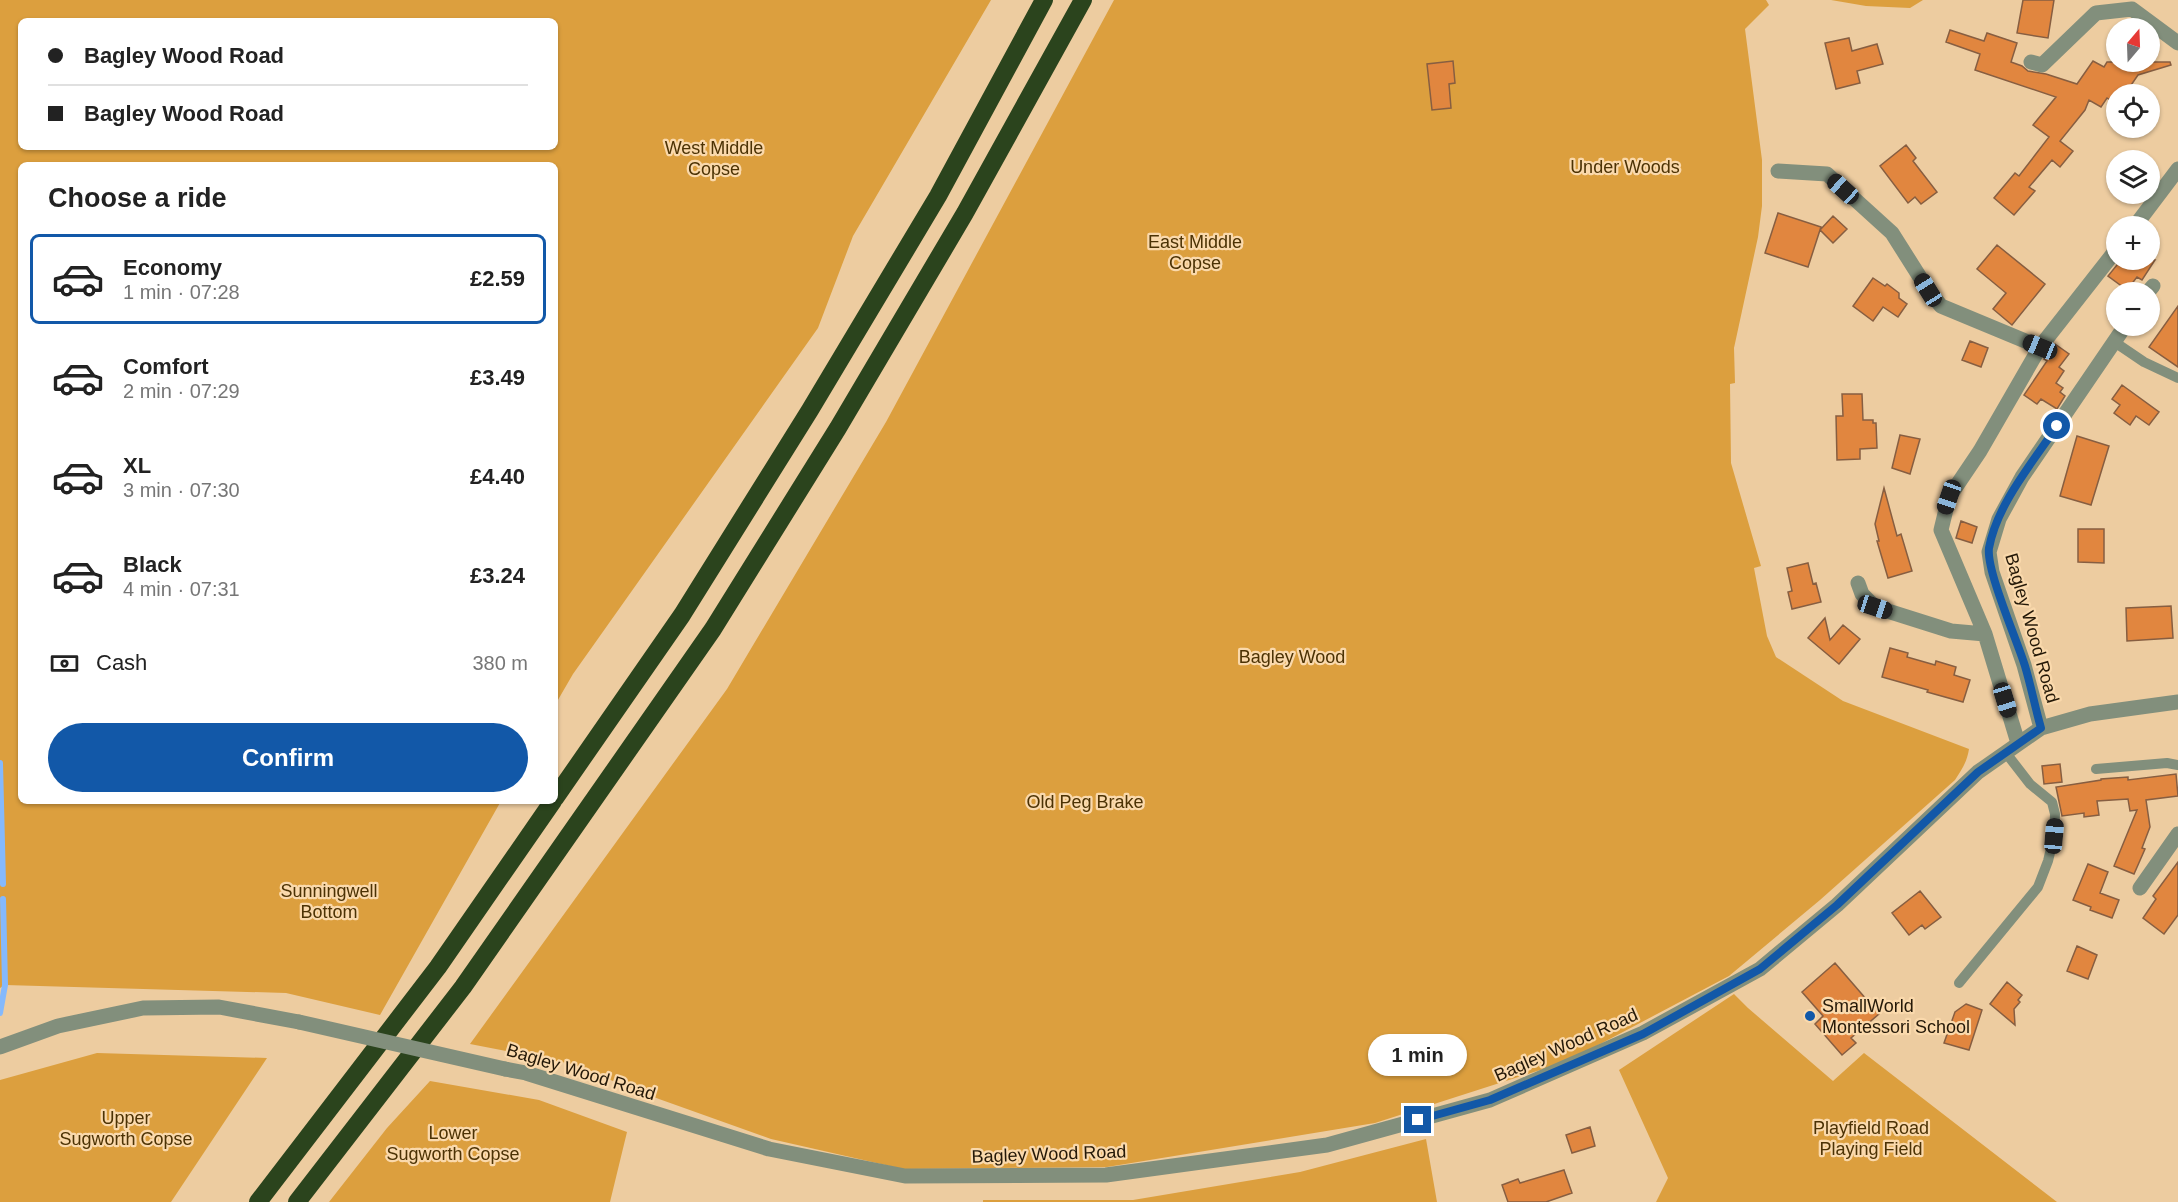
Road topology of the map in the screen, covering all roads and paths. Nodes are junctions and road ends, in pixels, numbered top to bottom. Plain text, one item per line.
1 (1044, 0) edge
2 (1083, 0) edge
3 (2178, 43) edge
4 (2031, 62) dead end
5 (2178, 169) edge
6 (1778, 171) dead end
7 (2143, 216) edge
8 (2106, 263) edge
9 (2118, 336) edge
10 (2114, 341) junction
11 (2040, 347) junction
12 (2178, 378) edge
13 (1858, 592) dead end
14 (1986, 634) junction
15 (2178, 702) edge
16 (2041, 728) junction
17 (2012, 748) junction
18 (2178, 765) edge
19 (2096, 769) dead end
20 (558, 794) edge
21 (551, 804) edge
22 (2178, 834) edge
23 (2140, 888) dead end
24 (1959, 984) dead end
25 (0, 1047) edge
26 (258, 1202) edge
27 (297, 1202) edge

1 - 20 highway
2 - 27 highway
3 - 4 street
5 - 7 street
6 - 11 street
8 - 11 street
9 - 10 street, Bagley Wood Road
10 - 12 lane
10 - 16 street, Bagley Wood Road
11 - 14 street
13 - 14 street
14 - 17 street
15 - 16 street, Bagley Wood Road
16 - 17 street, Bagley Wood Road
17 - 24 lane
17 - 25 street, Bagley Wood Road, bridge
18 - 19 lane
21 - 26 highway
22 - 23 street

